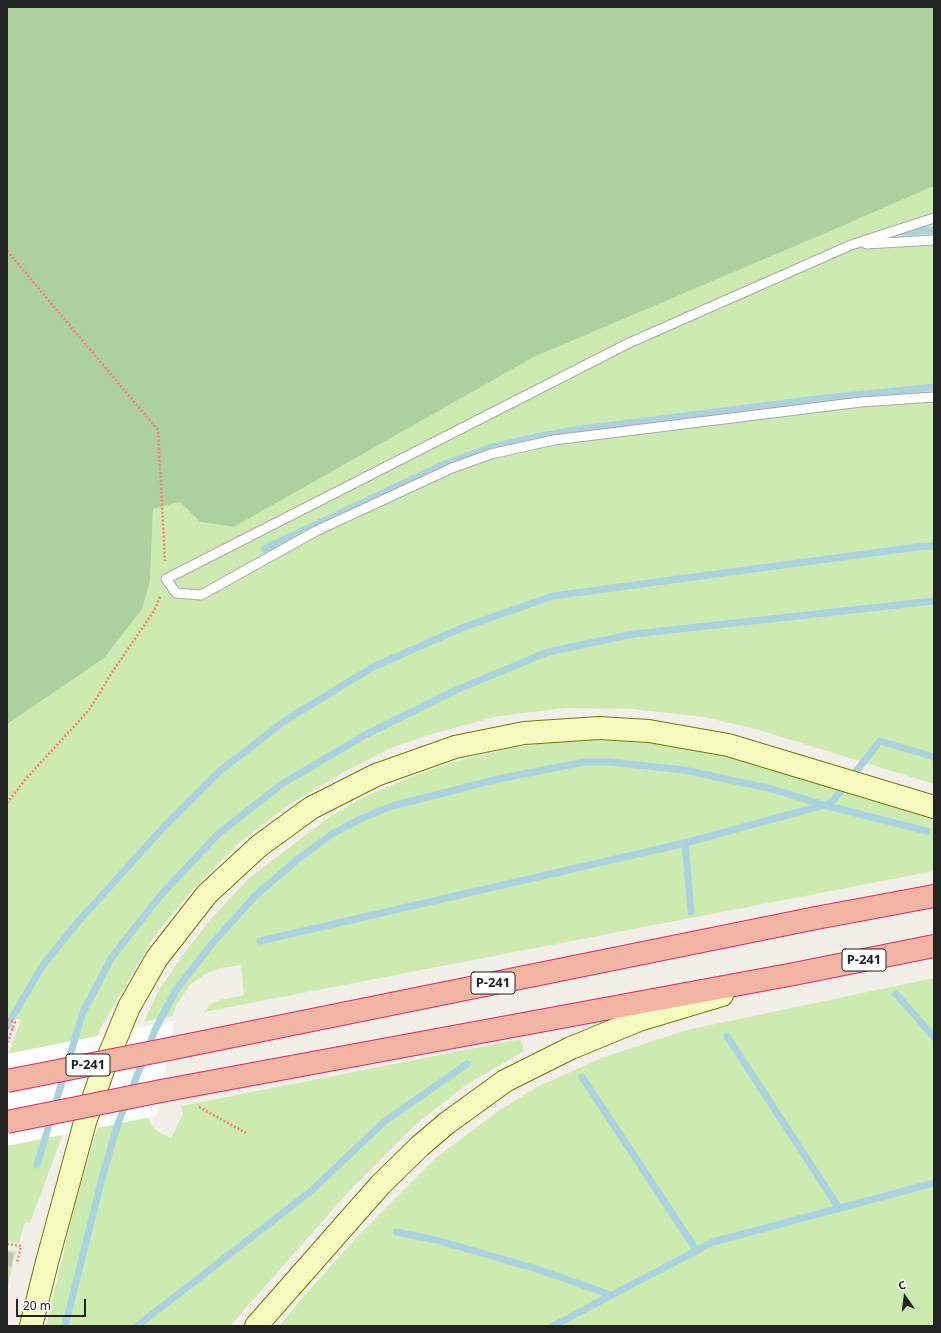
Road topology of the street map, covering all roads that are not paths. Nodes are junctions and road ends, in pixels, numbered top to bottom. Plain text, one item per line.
1 (934, 218) edge
2 (934, 240) edge
3 (851, 245) junction
4 (934, 397) edge
5 (934, 807) edge
6 (934, 896) edge
7 (934, 946) edge
8 (794, 974) junction
9 (7, 1081) edge
10 (7, 1122) edge
11 (31, 1326) edge
12 (256, 1326) edge

1 - 3 lane
2 - 3 lane
3 - 4 lane
5 - 11 main road
6 - 9 highway, Р-241, bridge
7 - 8 highway, Р-241
8 - 10 highway, Р-241, bridge
8 - 12 main road

